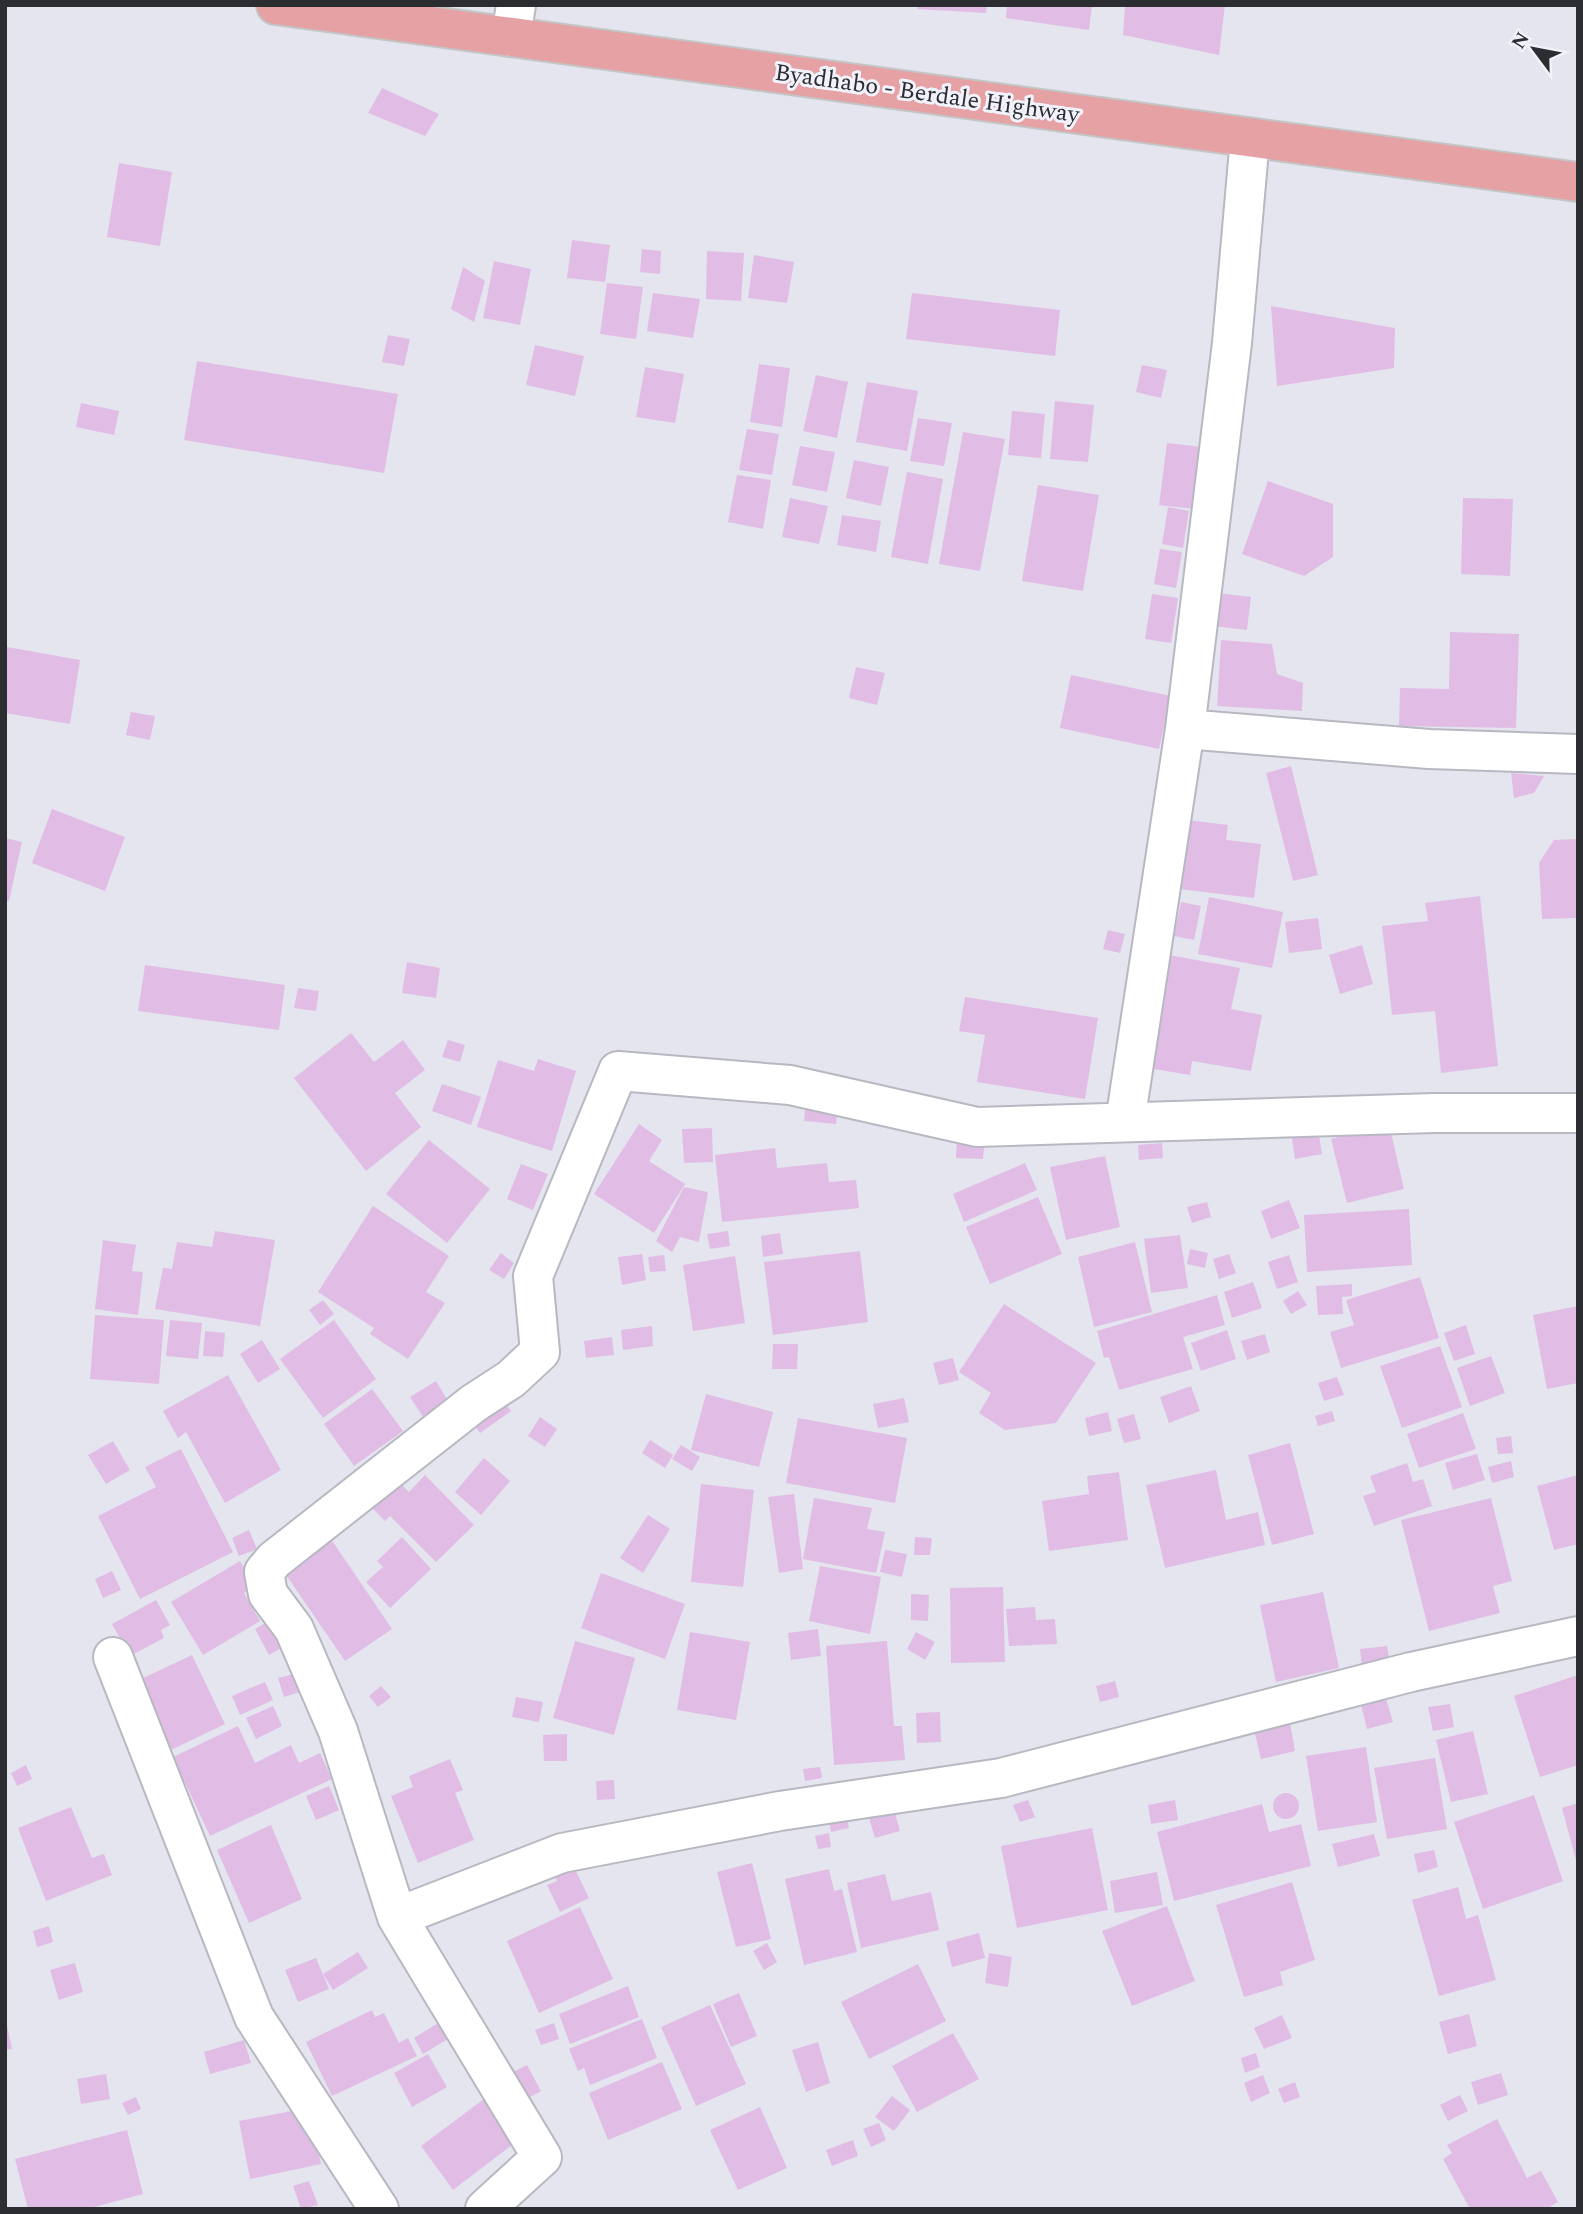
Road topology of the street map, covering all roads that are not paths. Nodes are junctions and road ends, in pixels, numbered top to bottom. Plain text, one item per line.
1 (276, 5) edge
2 (513, 21) edge
3 (1250, 138) junction
4 (1578, 182) edge
5 (1185, 729) junction
6 (1578, 754) edge
7 (1578, 1114) edge
8 (1125, 1122) junction
9 (1578, 1636) edge
10 (113, 1657) dead end
11 (397, 1917) junction
12 (379, 2209) edge
13 (485, 2209) edge

1 - 2 main road, Byadhabo - Berdale Highway
2 - 3 main road, Byadhabo - Berdale Highway
3 - 4 main road, Byadhabo - Berdale Highway
3 - 5 street
5 - 6 street
5 - 8 street
7 - 8 street
8 - 11 street
9 - 11 street
10 - 12 street
11 - 13 street

